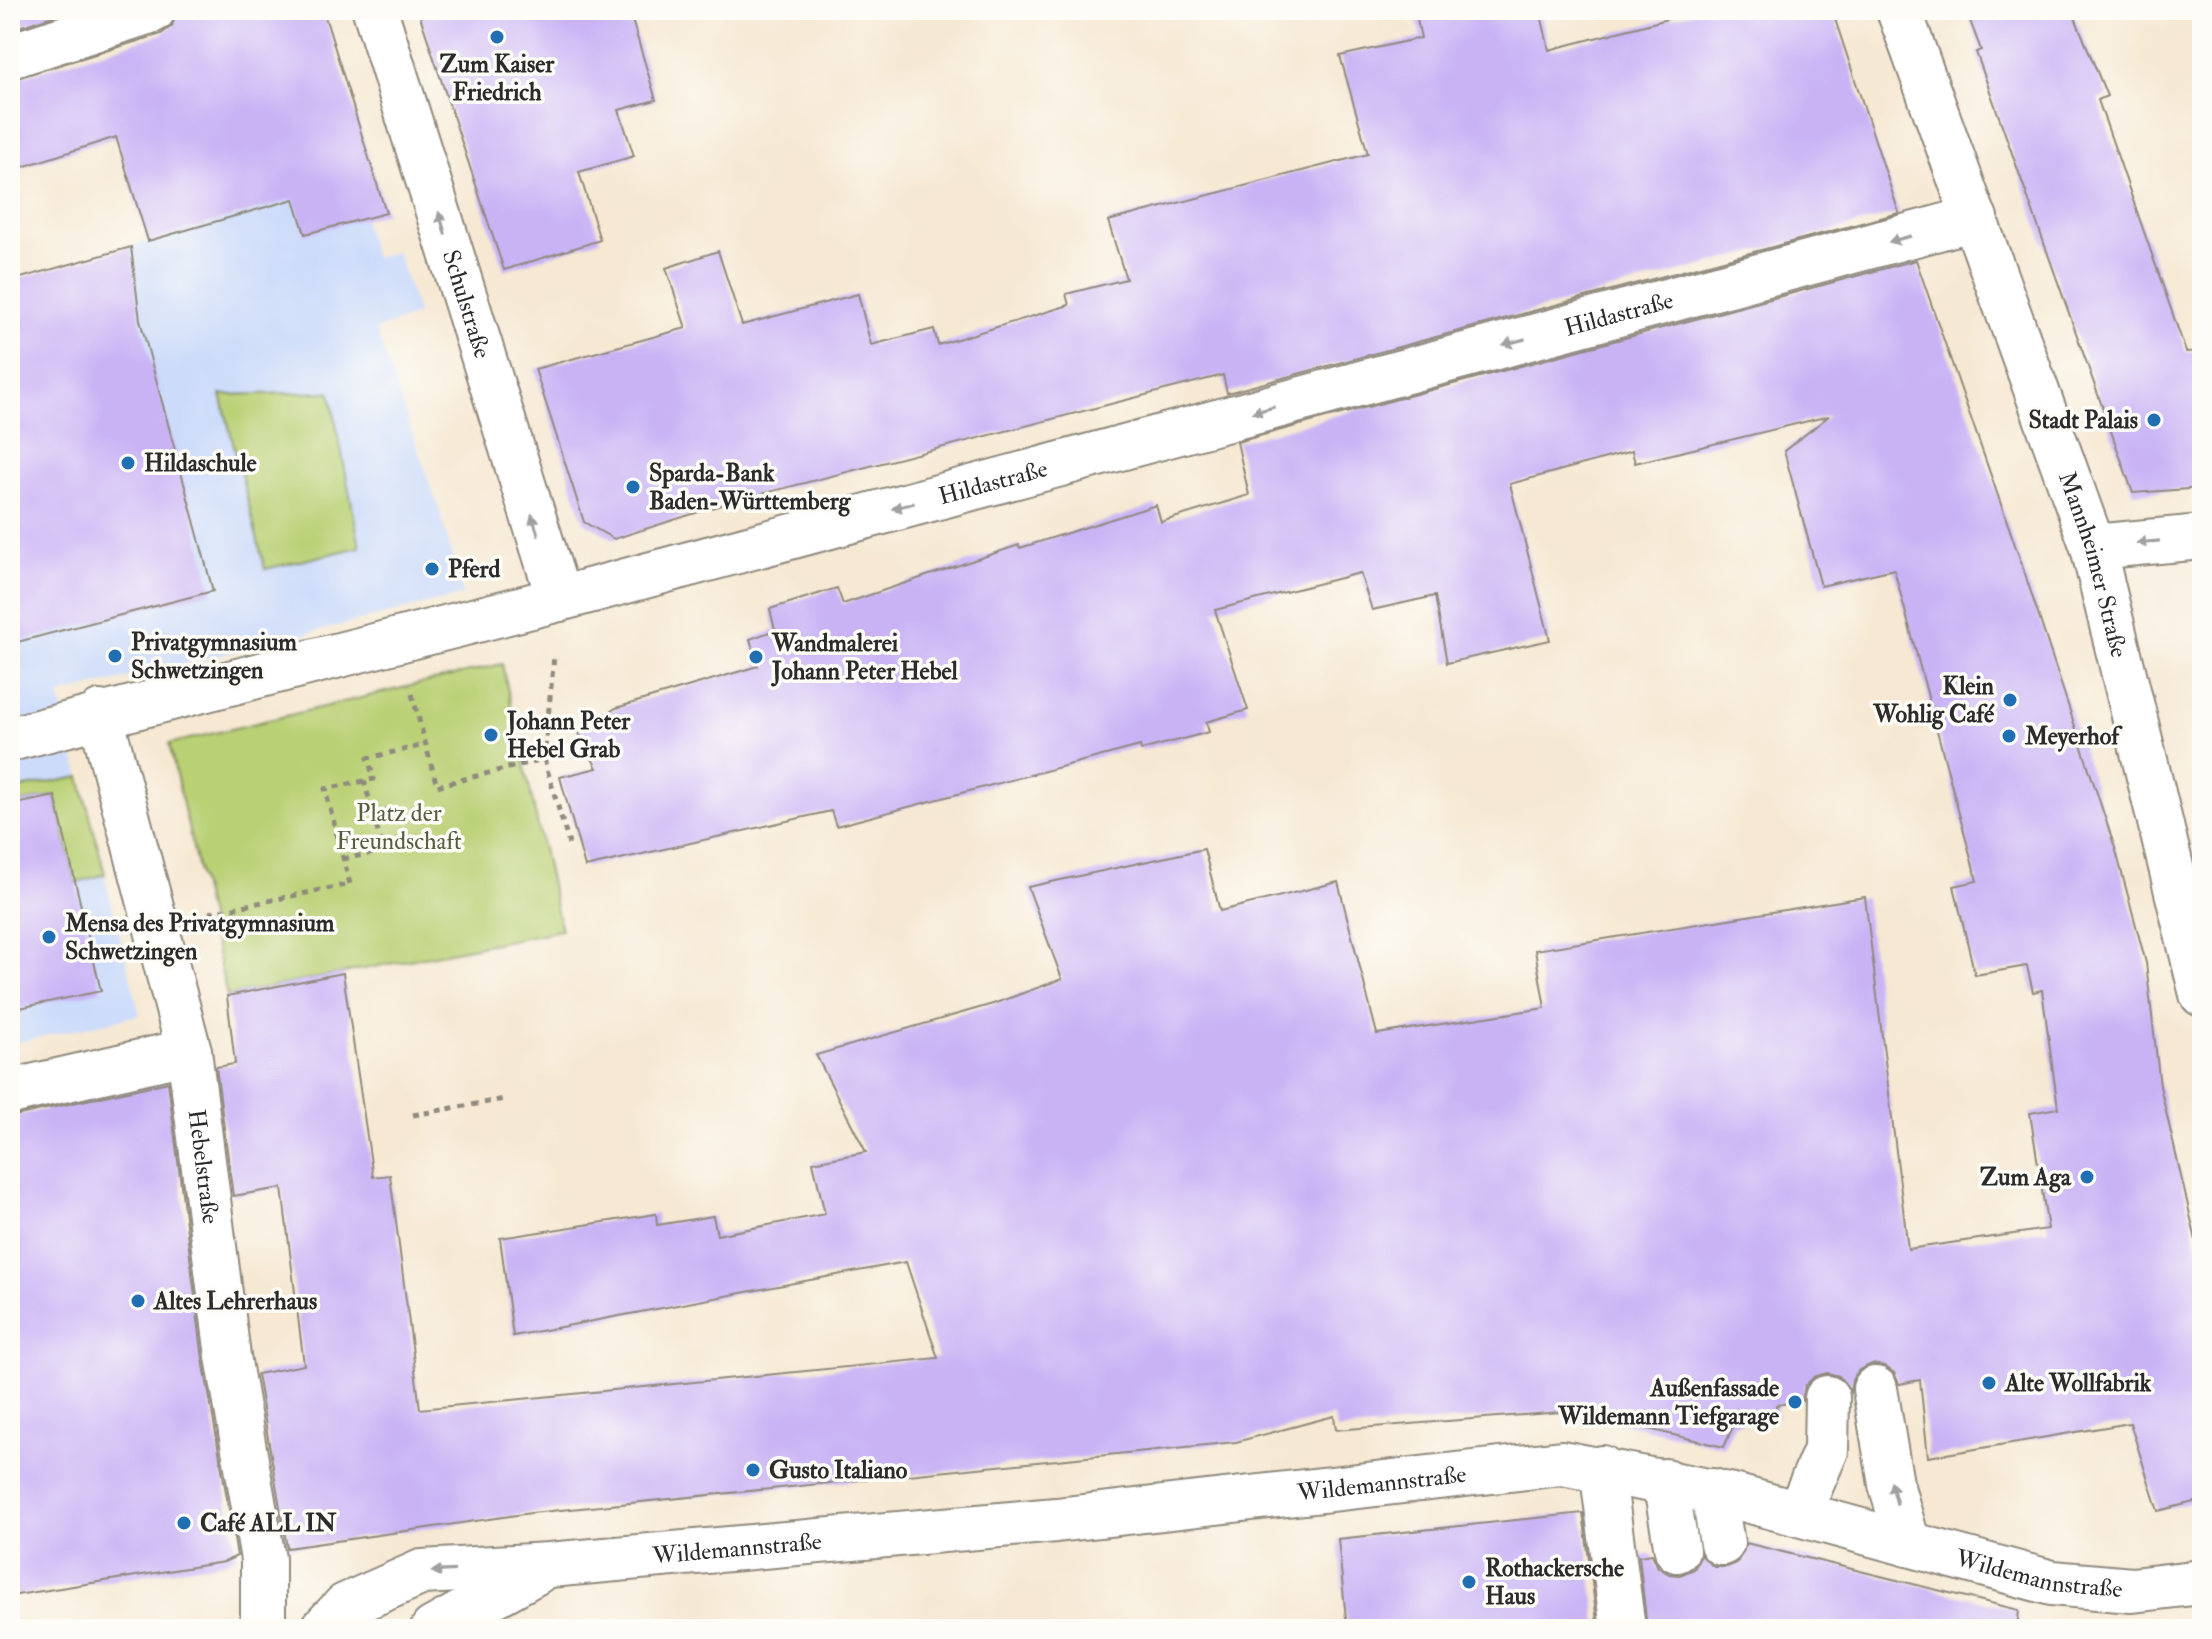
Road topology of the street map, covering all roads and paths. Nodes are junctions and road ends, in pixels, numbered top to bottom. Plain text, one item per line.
1 (153, 10) edge
2 (375, 10) edge
3 (1899, 10) edge
4 (10, 56) edge
5 (1975, 218) junction
6 (2202, 537) edge
7 (2093, 547) junction
8 (559, 599) junction
9 (398, 638) junction
10 (100, 713) junction
11 (10, 739) edge
12 (424, 745) junction
13 (544, 759) junction
14 (364, 780) junction
15 (388, 810) dead end
16 (373, 813) junction
17 (569, 844) dead end
18 (343, 859) junction
19 (208, 913) dead end
20 (2202, 994) edge
21 (189, 1051) junction
22 (10, 1092) edge
23 (505, 1099) dead end
24 (413, 1115) dead end
25 (1875, 1389) dead end
26 (1827, 1398) dead end
27 (1751, 1421) dead end
28 (1773, 1446) dead end
29 (1602, 1468) junction
30 (1665, 1481) junction
31 (1713, 1491) junction
32 (1799, 1513) junction
33 (1722, 1543) dead end
34 (1908, 1544) junction
35 (1677, 1550) dead end
36 (549, 1565) junction
37 (2202, 1582) edge
38 (263, 1629) edge
39 (323, 1629) edge
40 (433, 1629) edge
41 (1623, 1629) edge

1 - 4 street
8 -> 2 street, Schulstraße
3 - 5 street, Mannheimer Straße
5 - 7 street, Mannheimer Straße
5 -> 8 street, Hildastraße
6 -> 7 street
7 - 20 street, Mannheimer Straße
8 - 9 street, Hildastraße
8 - 13 path
9 - 10 street, Hildastraße
9 - 12 path
10 - 11 street, Hildastraße
10 - 21 street, Hebelstraße
12 - 13 path
12 - 14 path
13 - 17 path
14 - 16 path
14 - 18 path
15 - 16 path
16 - 18 path
18 - 19 path
21 - 22 street
21 - 38 street, Hebelstraße
23 - 24 path
34 -> 25 street
26 - 32 street
27 - 28 path
29 - 30 street, Wildemannstraße
29 - 36 street, Wildemannstraße
29 - 41 street
30 - 31 street, Wildemannstraße
30 - 35 street
31 - 32 street, Wildemannstraße
31 - 33 street
32 - 34 street, Wildemannstraße
34 - 37 street, Wildemannstraße
36 -> 39 street, Wildemannstraße
36 - 40 street, Wildemannstraße

